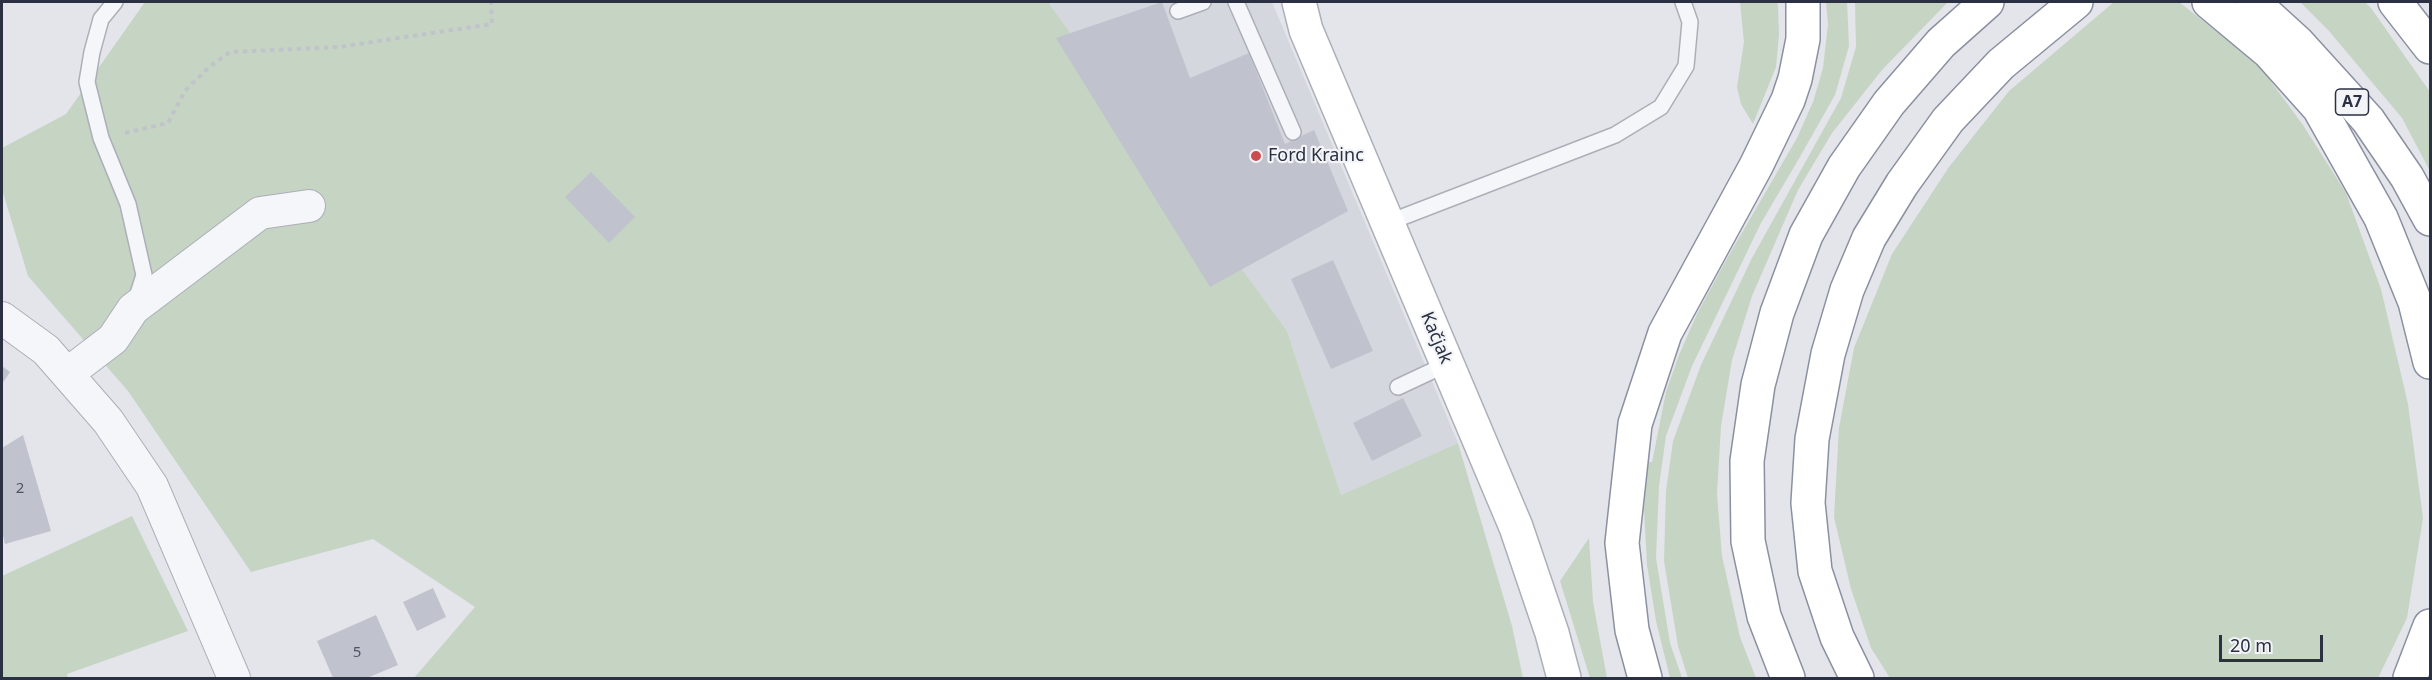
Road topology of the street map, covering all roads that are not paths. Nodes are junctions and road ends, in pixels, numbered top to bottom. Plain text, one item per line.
1 (114, 2) edge
2 (1203, 2) edge
3 (1236, 2) edge
4 (1299, 2) edge
5 (1683, 2) edge
6 (1803, 2) edge
7 (1987, 2) edge
8 (2076, 2) edge
9 (2209, 2) edge
10 (2253, 2) edge
11 (2395, 2) edge
12 (1178, 11) dead end
13 (2430, 47) edge
14 (1293, 132) dead end
15 (309, 206) dead end
16 (2430, 219) edge
17 (1387, 223) junction
18 (133, 309) junction
19 (2, 318) edge
20 (2430, 362) edge
21 (1447, 364) junction
22 (67, 374) junction
23 (1398, 387) dead end
24 (2430, 626) edge
25 (234, 678) edge
26 (1564, 678) edge
27 (1645, 678) edge
28 (1788, 678) edge
29 (1857, 678) edge
30 (2410, 678) edge

1 - 18 lane
2 - 12 lane
3 - 14 lane
4 - 17 main road, Kačjak
5 - 17 lane
6 - 27 main road
7 - 28 main road
8 - 29 main road
9 - 20 main road
10 - 16 main road, A7
11 - 13 main road
15 - 18 street
17 - 21 main road, Kačjak
18 - 22 street
19 - 22 street
21 - 23 lane
21 - 26 main road, Kačjak
22 - 25 street
24 - 30 main road

